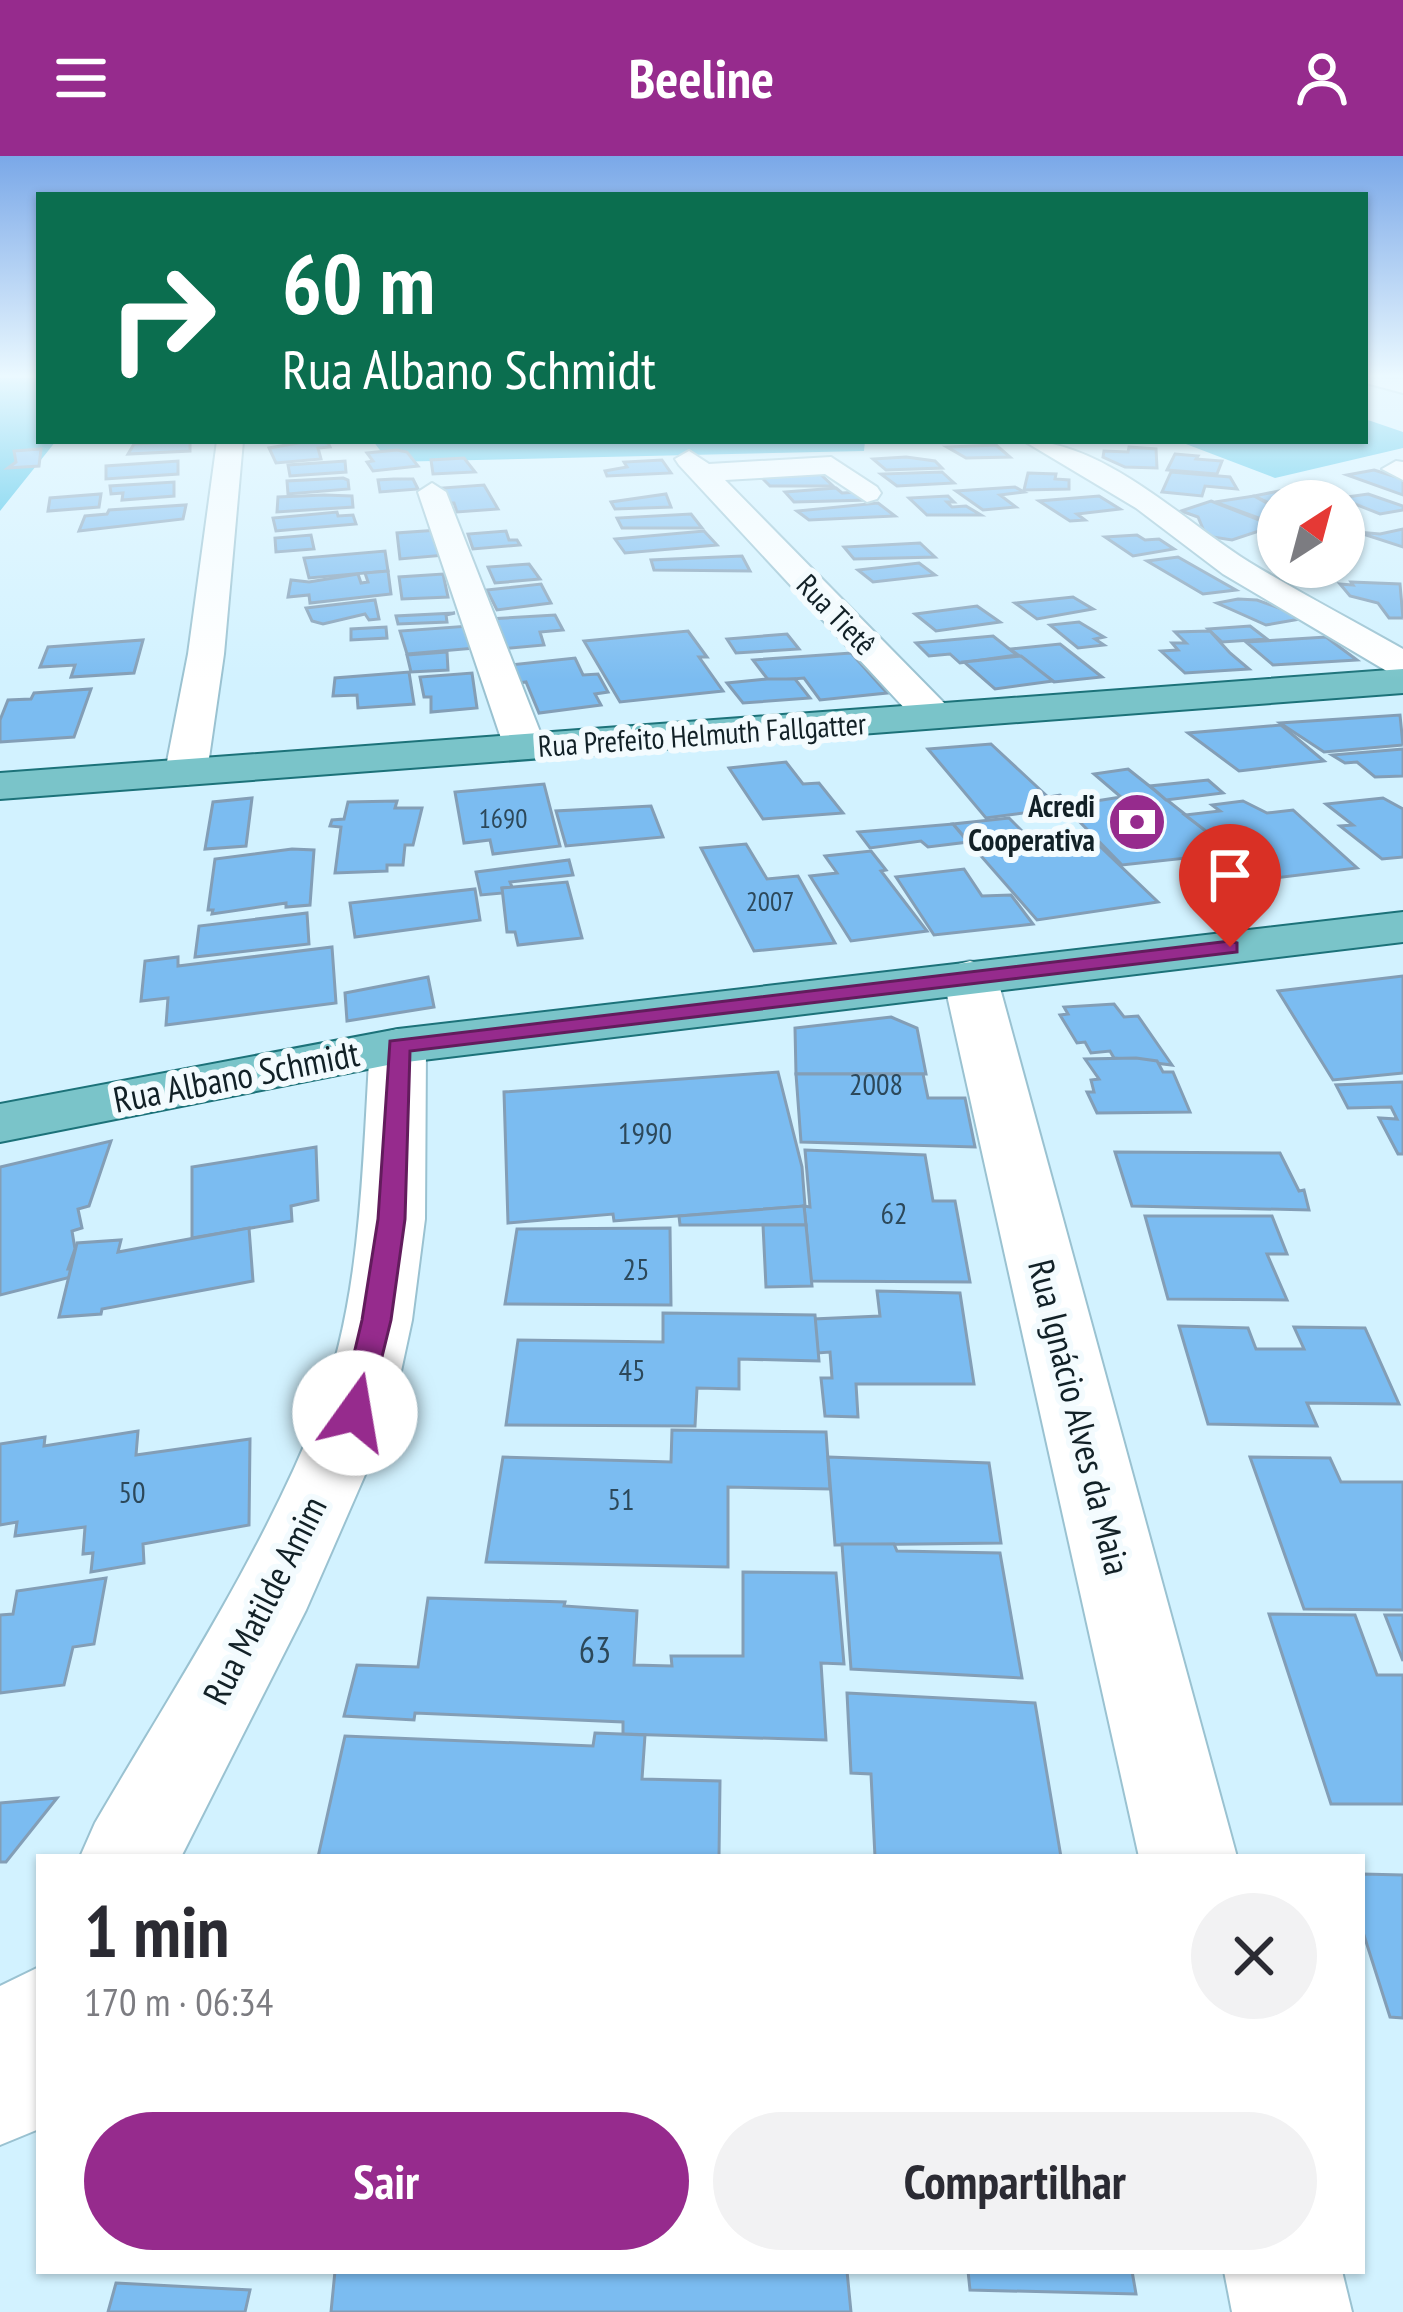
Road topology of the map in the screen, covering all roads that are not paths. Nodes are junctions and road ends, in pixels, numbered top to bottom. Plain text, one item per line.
1 (226, 479) edge
2 (708, 479) edge
3 (849, 479) edge
4 (1104, 479) edge
5 (432, 492) dead end
6 (868, 493) dead end
7 (1403, 665) edge
8 (1403, 682) edge
9 (935, 717) junction
10 (526, 747) junction
11 (186, 772) junction
12 (0, 786) edge
13 (1403, 927) edge
14 (970, 977) junction
15 (398, 1046) junction
16 (0, 1123) edge
17 (131, 1854) edge
18 (1186, 1854) edge
19 (36, 2026) edge
20 (0, 2092) edge
21 (1284, 2274) edge
22 (1292, 2312) edge

1 - 11 street
2 - 9 street, Rua Tietê
3 - 6 street, Rua Tietê
4 - 7 street
5 - 10 street
8 - 9 main road, Rua Prefeito Helmuth Fallgatter
9 - 10 main road, Rua Prefeito Helmuth Fallgatter
10 - 11 main road, Rua Prefeito Helmuth Fallgatter
11 - 12 main road, Rua Prefeito Helmuth Fallgatter
13 - 14 main road, Rua Albano Schmidt
14 - 15 main road, Rua Albano Schmidt
14 - 18 street, Rua Ignácio Alves da Maia
15 - 16 main road, Rua Albano Schmidt
15 - 17 street, Rua Matilde Amim
19 - 20 street
21 - 22 street

